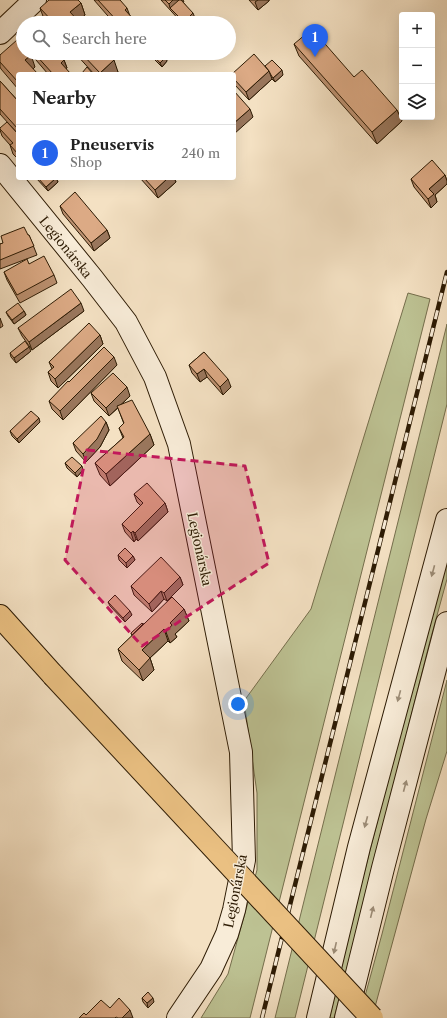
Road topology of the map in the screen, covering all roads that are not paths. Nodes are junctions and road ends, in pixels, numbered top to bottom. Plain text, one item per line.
1 (35, 0) edge
2 (18, 16) edge
3 (16, 18) edge
4 (0, 33) edge
5 (0, 165) edge
6 (447, 520) edge
7 (0, 616) edge
8 (447, 623) edge
9 (178, 1018) edge
10 (318, 1018) edge
11 (346, 1018) edge
12 (372, 1018) edge

1 - 2 street
3 - 4 street
5 - 9 street, Legionárska
6 -> 10 street
7 - 12 main road, bridge
11 -> 8 street

